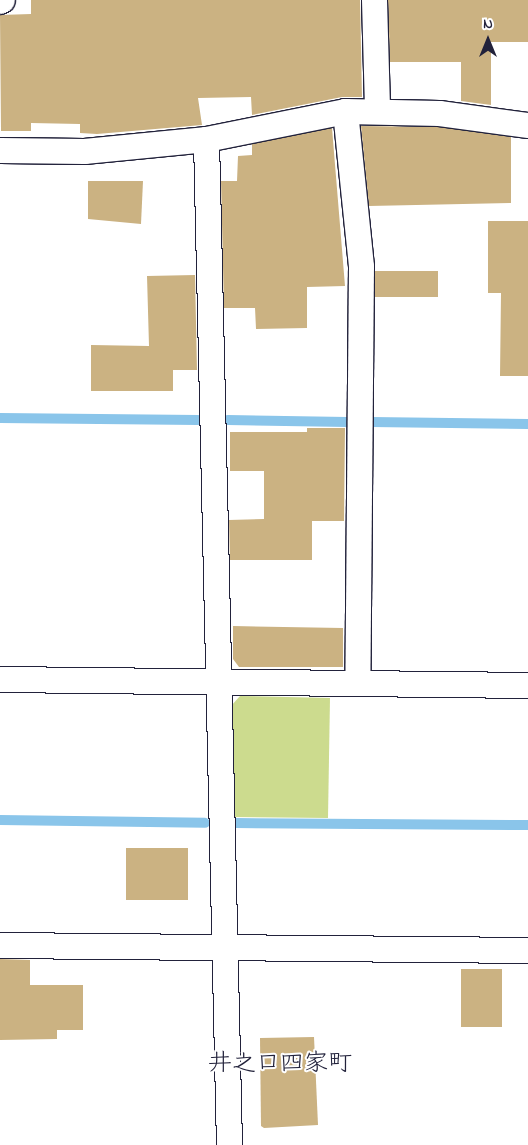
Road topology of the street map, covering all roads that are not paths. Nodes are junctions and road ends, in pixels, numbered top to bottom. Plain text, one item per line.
1 (374, 0) edge
2 (377, 110) junction
3 (345, 112) junction
4 (528, 126) edge
5 (206, 140) junction
6 (0, 150) edge
7 (0, 679) edge
8 (218, 682) junction
9 (357, 683) junction
10 (528, 685) edge
11 (0, 945) edge
12 (225, 947) junction
13 (528, 950) edge
14 (229, 1145) edge

1 - 2 street
2 - 3 street
2 - 4 street
3 - 5 street
3 - 9 street
5 - 6 street
5 - 8 street
7 - 8 street
8 - 9 street
8 - 12 street
9 - 10 street
11 - 12 street
12 - 13 street
12 - 14 street

